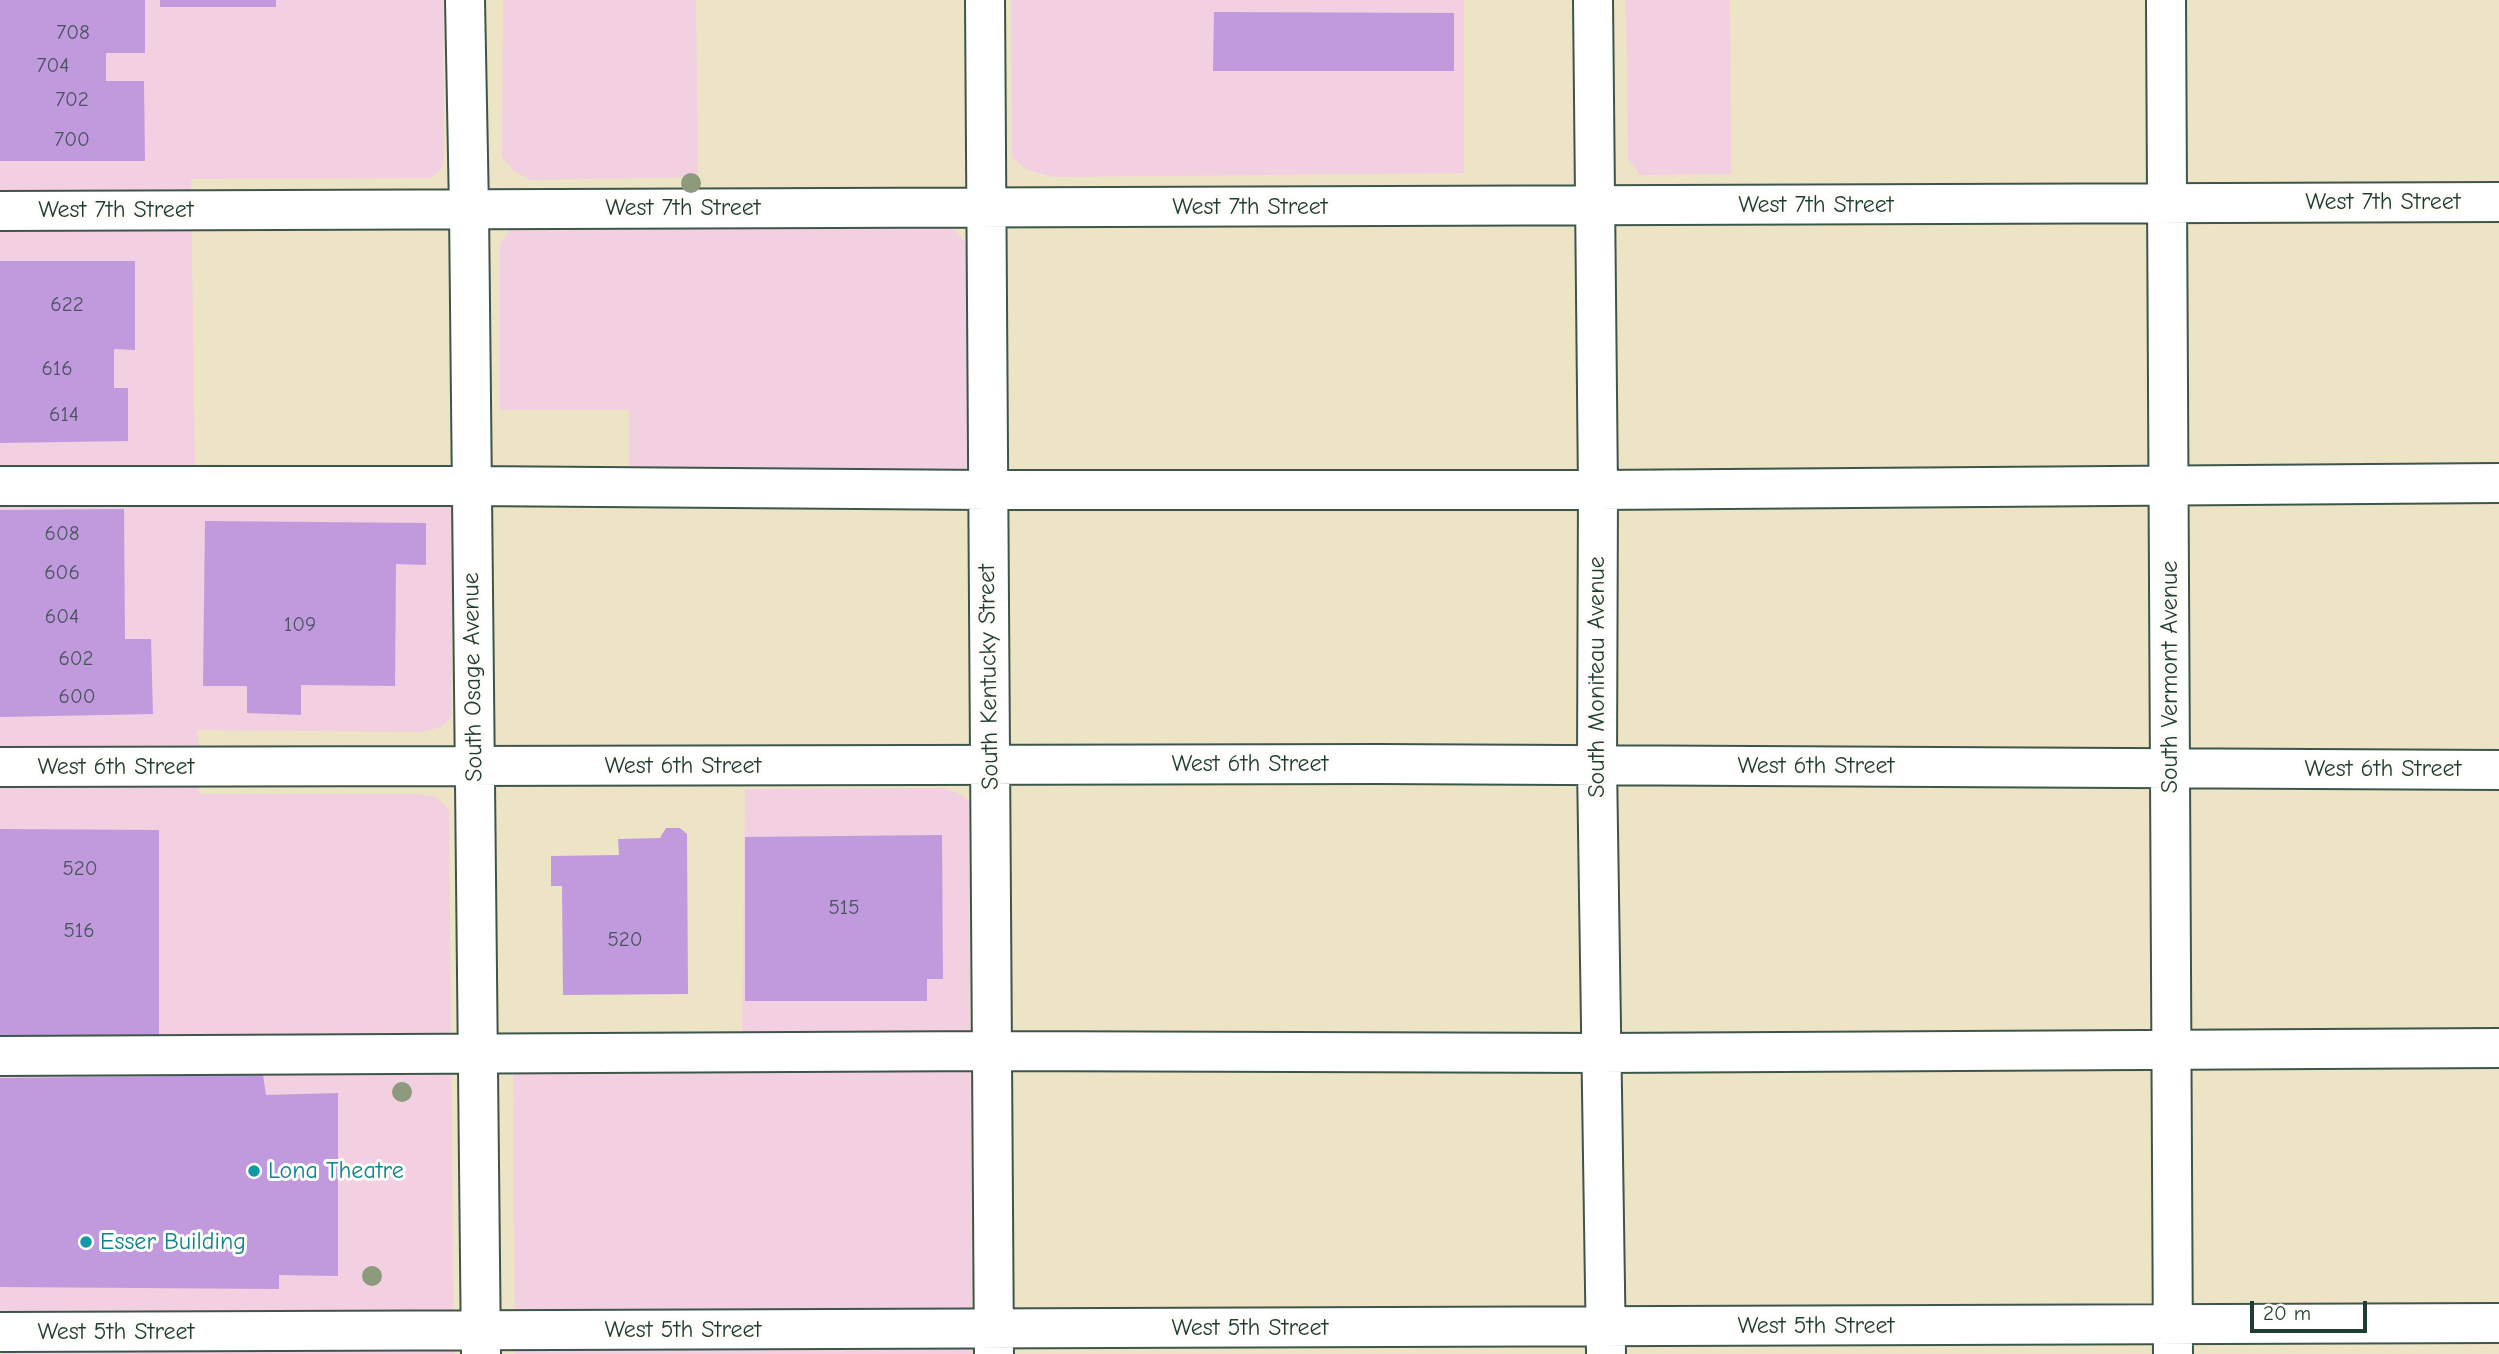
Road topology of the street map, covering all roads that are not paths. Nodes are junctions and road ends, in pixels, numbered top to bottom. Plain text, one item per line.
1 (465, 0) edge
2 (985, 0) edge
3 (1593, 0) edge
4 (2166, 0) edge
5 (2499, 202) edge
6 (2167, 203) junction
7 (1594, 206) junction
8 (986, 207) junction
9 (469, 209) junction
10 (0, 211) edge
11 (2499, 483) edge
12 (0, 486) edge
13 (471, 486) junction
14 (2168, 486) junction
15 (1598, 490) junction
16 (987, 491) junction
17 (989, 765) junction
18 (1597, 765) junction
19 (0, 766) edge
20 (474, 767) junction
21 (2170, 768) junction
22 (2499, 770) edge
23 (2499, 1048) edge
24 (2172, 1050) junction
25 (992, 1051) junction
26 (1602, 1053) junction
27 (479, 1054) junction
28 (0, 1055) edge
29 (2499, 1323) edge
30 (0, 1332) edge
31 (1606, 1340) edge
32 (2173, 1340) edge
33 (994, 1342) edge
34 (214, 1343) edge
35 (481, 1343) edge

1 - 9 street, South Osage Avenue
2 - 8 street, South Kentucky Street
3 - 7 street, South Moniteau Avenue
4 - 6 street, South Vermont Avenue
5 - 6 street, West 7th Street
6 - 7 street, West 7th Street
6 - 14 street, South Vermont Avenue
7 - 8 street, West 7th Street
7 - 15 street, South Moniteau Avenue
8 - 9 street, West 7th Street
8 - 16 street, South Kentucky Street
9 - 10 street, West 7th Street
9 - 13 street, South Osage Avenue
11 - 14 street
12 - 13 street
13 - 16 street
13 - 20 street, South Osage Avenue
14 - 15 street
14 - 21 street, South Vermont Avenue
15 - 16 street
15 - 18 street, South Moniteau Avenue
16 - 17 street, South Kentucky Street
17 - 18 street, West 6th Street
17 - 20 street, West 6th Street
17 - 25 street, South Kentucky Street
18 - 21 street, West 6th Street
18 - 26 street, South Moniteau Avenue
19 - 20 street, West 6th Street
20 - 27 street, South Osage Avenue
21 - 22 street, West 6th Street
21 - 24 street, South Vermont Avenue
23 - 24 street
24 - 26 street
24 - 32 street, South Vermont Avenue
25 - 26 street
25 - 27 street
25 - 33 street, South Kentucky Street
26 - 31 street, South Moniteau Avenue
27 - 28 street
27 - 35 street, South Osage Avenue
29 - 32 street, West 5th Street
30 - 34 street, West 5th Street
31 - 32 street, West 5th Street
31 - 33 street, West 5th Street
33 - 35 street, West 5th Street
34 - 35 street, West 5th Street

